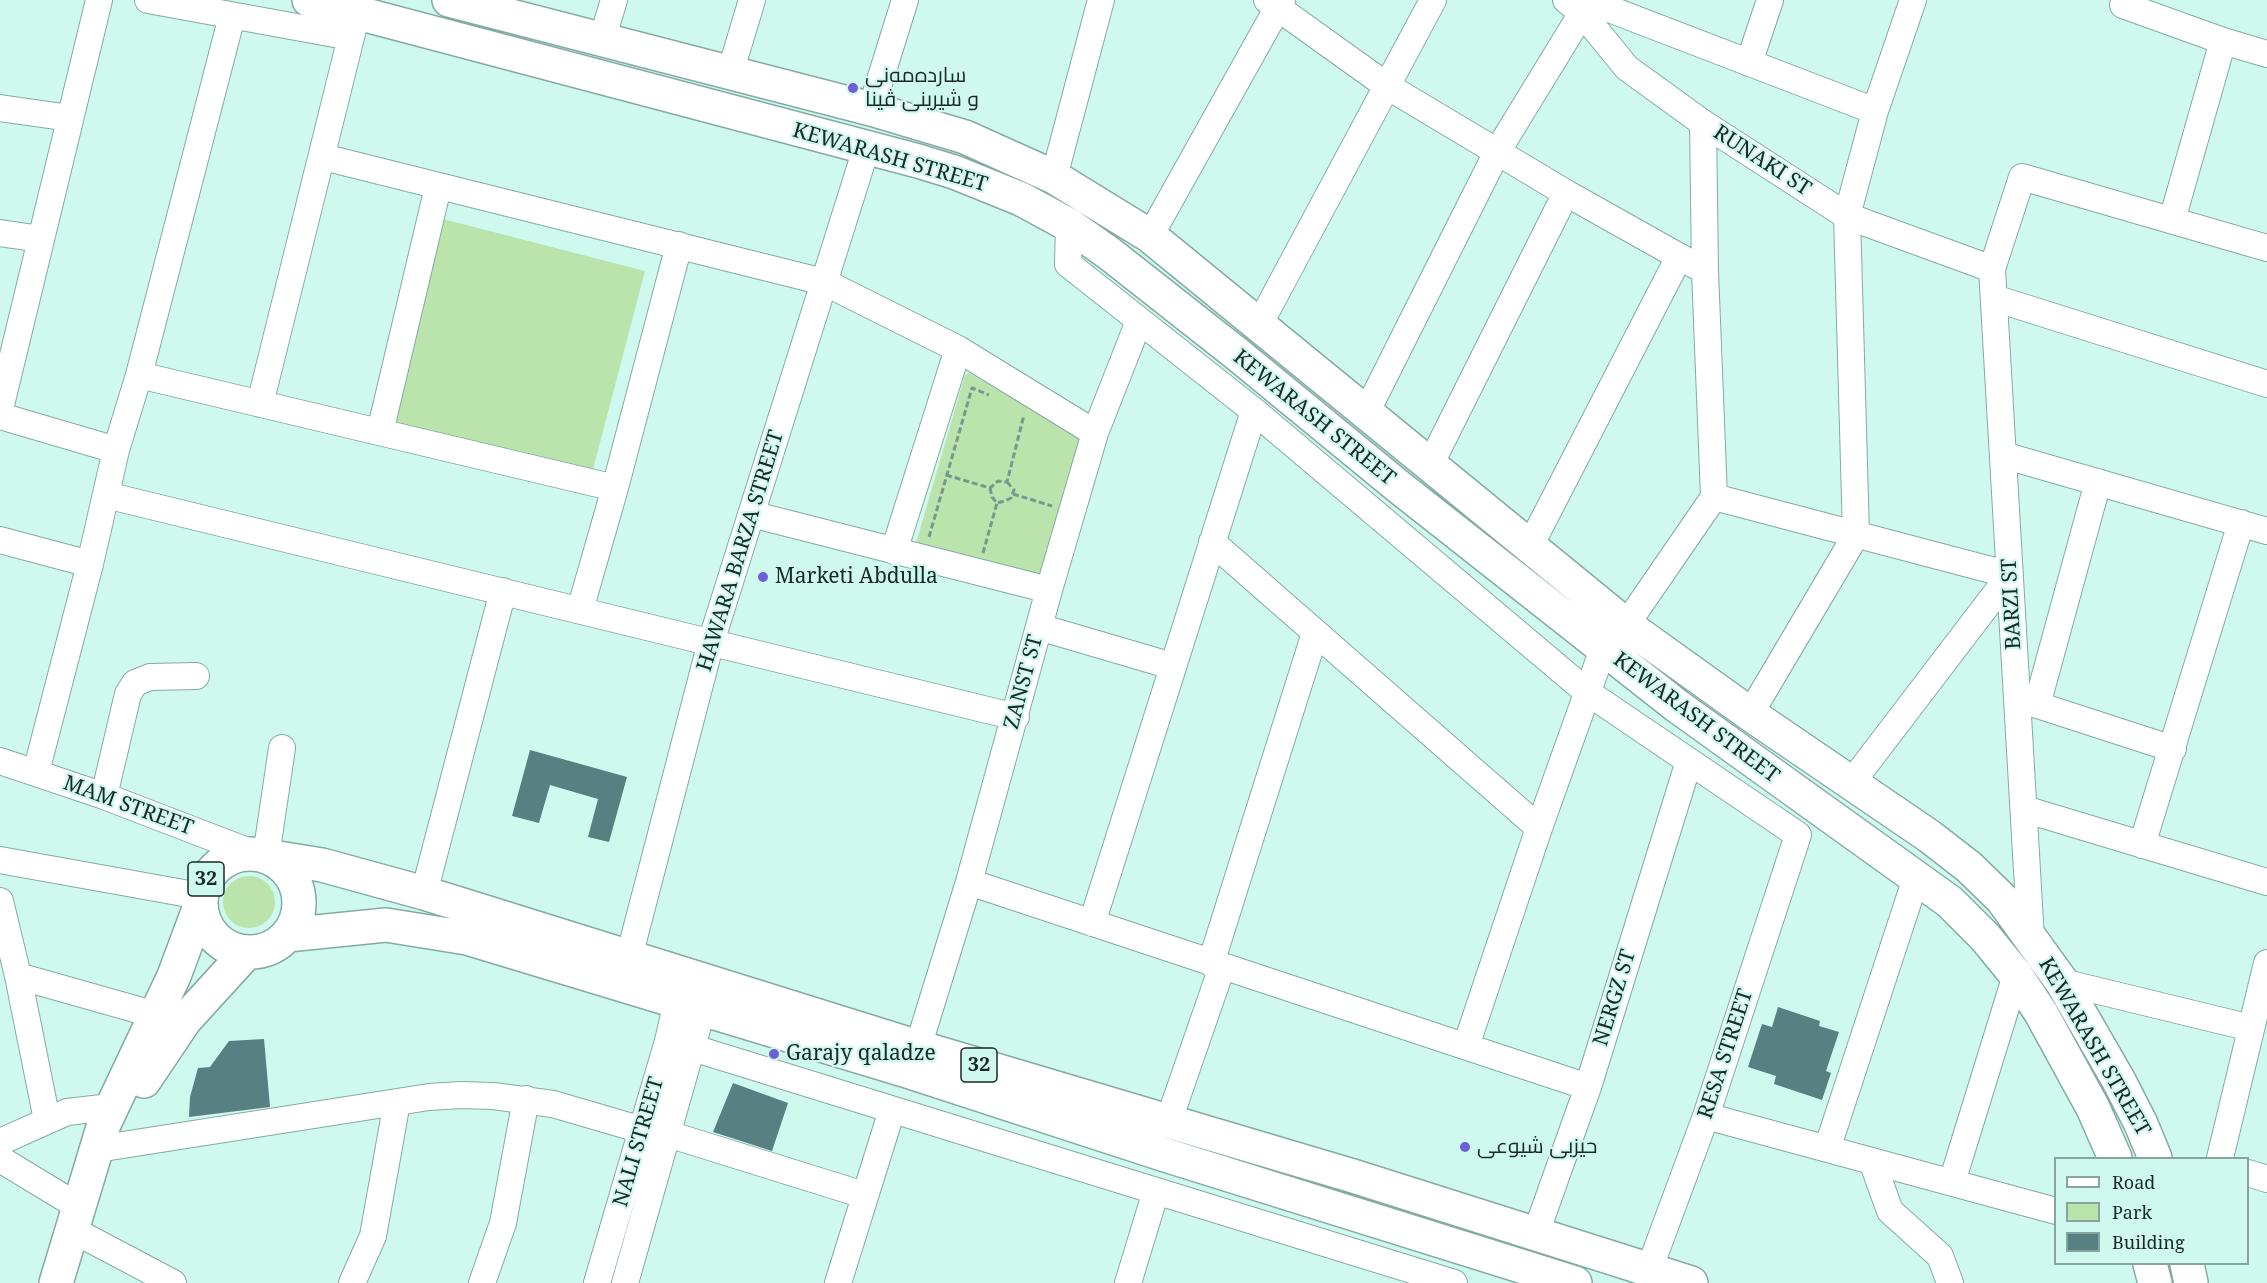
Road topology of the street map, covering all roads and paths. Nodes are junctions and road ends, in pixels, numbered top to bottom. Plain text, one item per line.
1 (99, 0) edge
2 (148, 0) edge
3 (309, 0) edge
4 (614, 0) edge
5 (753, 0) edge
6 (1101, 0) edge
7 (1433, 0) edge
8 (1770, 0) edge
9 (1913, 0) edge
10 (467, 2) edge
11 (1276, 2) edge
12 (2125, 3) edge
13 (1580, 4) edge
14 (906, 5) edge
15 (1620, 6) edge
16 (232, 16) junction
17 (354, 25) junction
18 (602, 40) junction
19 (2223, 41) junction
20 (1606, 44) junction
21 (2267, 54) edge
22 (1749, 63) junction
23 (730, 73) junction
24 (1388, 86) junction
25 (0, 108) edge
26 (871, 109) junction
27 (1875, 111) junction
28 (70, 118) junction
29 (1703, 123) junction
30 (866, 149) junction
31 (1497, 152) junction
32 (323, 157) junction
33 (1054, 177) junction
34 (438, 187) junction
35 (1566, 193) junction
36 (1847, 216) junction
37 (2172, 220) junction
38 (1069, 225) junction
39 (0, 233) edge
40 (1149, 236) junction
41 (41, 239) junction
42 (678, 245) junction
43 (2267, 248) edge
44 (1679, 256) junction
45 (1992, 269) junction
46 (1706, 271) junction
47 (824, 282) junction
48 (1994, 298) junction
49 (1139, 321) junction
50 (1259, 326) junction
51 (958, 349) junction
52 (139, 375) junction
53 (2267, 384) edge
54 (995, 399) dead end
55 (260, 404) junction
56 (0, 409) edge
57 (1014, 410) dead end
58 (1254, 411) junction
59 (1366, 413) junction
60 (1024, 415) junction
61 (0, 416) edge
62 (1033, 420) dead end
63 (380, 432) junction
64 (1095, 433) junction
65 (116, 450) junction
66 (2003, 455) junction
67 (1430, 465) junction
68 (946, 475) junction
69 (1007, 482) junction
70 (2098, 482) junction
71 (615, 488) junction
72 (990, 488) junction
73 (1013, 494) junction
74 (106, 495) junction
75 (1714, 497) junction
76 (997, 503) junction
77 (1057, 507) dead end
78 (751, 514) junction
79 (2241, 524) junction
80 (2267, 531) edge
81 (1856, 535) junction
82 (0, 540) edge
83 (939, 541) dead end
84 (1212, 542) junction
85 (1530, 546) junction
86 (894, 551) junction
87 (983, 553) dead end
88 (90, 564) junction
89 (2010, 575) junction
90 (1049, 590) junction
91 (503, 591) junction
92 (580, 610) junction
93 (1626, 625) junction
94 (1039, 627) junction
95 (1315, 633) junction
96 (711, 642) junction
97 (1603, 649) junction
98 (1172, 666) junction
99 (196, 676) dead end
100 (1701, 677) junction
101 (1587, 692) junction
102 (2027, 702) junction
103 (1677, 706) junction
104 (1750, 714) junction
105 (1016, 717) junction
106 (282, 748) dead end
107 (2173, 749) junction
108 (0, 761) edge
109 (1689, 761) junction
110 (36, 772) junction
111 (1852, 782) junction
112 (104, 796) junction
113 (2024, 809) junction
114 (1539, 828) junction
115 (2142, 845) junction
116 (260, 855) junction
117 (0, 860) edge
118 (1916, 878) junction
119 (969, 882) junction
120 (2267, 882) edge
121 (424, 893) junction
122 (0, 901) edge
123 (200, 901) junction
124 (1092, 923) junction
125 (287, 935) junction
126 (2031, 939) junction
127 (247, 952) junction
128 (629, 957) junction
129 (2267, 963) edge
130 (1216, 965) junction
131 (2016, 975) junction
132 (18, 976) junction
133 (2062, 982) junction
134 (690, 1005) junction
135 (156, 1015) junction
136 (2258, 1016) edge
137 (1466, 1046) junction
138 (918, 1047) junction
139 (693, 1048) junction
140 (143, 1062) junction
141 (1588, 1087) junction
142 (525, 1099) junction
143 (397, 1102) junction
144 (111, 1107) junction
145 (892, 1110) junction
146 (1706, 1116) junction
147 (47, 1120) junction
148 (1169, 1120) junction
149 (642, 1130) junction
150 (668, 1134) junction
151 (0, 1142) edge
152 (110, 1147) junction
153 (1827, 1149) junction
154 (2115, 1157) edge
155 (2155, 1157) edge
156 (2220, 1157) edge
157 (0, 1159) edge
158 (1872, 1161) junction
159 (2249, 1174) edge
160 (2267, 1179) edge
161 (1952, 1182) junction
162 (1156, 1191) junction
163 (864, 1195) junction
164 (2054, 1211) edge
165 (83, 1222) junction
166 (1536, 1233) junction
167 (2150, 1265) edge
168 (1649, 1270) junction
169 (56, 1283) edge
170 (73, 1283) edge
171 (173, 1283) edge
172 (352, 1283) edge
173 (482, 1283) edge
174 (597, 1283) edge
175 (624, 1283) edge
176 (838, 1283) edge
177 (1128, 1283) edge
178 (1454, 1283) edge
179 (1575, 1283) edge
180 (1691, 1283) edge
181 (1950, 1283) edge
182 (2155, 1283) edge

1 - 28 street
2 - 16 street
3 - 17 main road, KEWARASH STREET
4 - 18 street
5 - 23 street
6 - 33 street
7 - 24 street
8 - 22 street
9 - 27 street
10 - 18 main road, KEWARASH STREET
11 - 24 street
11 - 40 street
12 - 19 street
13 - 15 street
13 - 20 street, RUNAKI ST
13 - 31 street
14 - 26 street
15 - 20 street
15 - 22 street
16 - 17 street
16 - 52 street
17 - 30 main road, KEWARASH STREET
17 - 32 street
18 - 23 main road, KEWARASH STREET
19 - 21 street
19 - 37 street
20 - 29 street, RUNAKI ST
22 - 27 street
23 - 26 main road, KEWARASH STREET
24 - 31 street
24 - 50 street
25 - 28 street
26 - 33 main road, KEWARASH STREET
27 - 36 street
28 - 41 street
29 - 36 street, RUNAKI ST
29 - 46 street
30 - 38 main road, KEWARASH STREET
30 - 47 street, HAWARA BARZA STREET
31 - 35 street
31 - 59 street
32 - 34 street
32 - 55 street
33 - 40 main road, KEWARASH STREET
34 - 42 street
34 - 63 street
35 - 44 street
35 - 67 street
36 - 45 street, RUNAKI ST
36 - 81 street
37 - 43 street
37 - 45 street
38 - 49 street
38 - 97 main road, KEWARASH STREET
39 - 41 street
40 - 50 main road, KEWARASH STREET
41 - 56 street
42 - 47 street
42 - 71 street
44 - 46 street
44 - 85 street
45 - 48 street, BARZI ST
46 - 75 street
47 - 51 street
47 - 78 street, HAWARA BARZA STREET
48 - 53 street
48 - 66 street, BARZI ST
49 - 58 street
49 - 64 street, ZANST ST
50 - 59 main road, KEWARASH STREET
51 - 64 street
51 - 86 street
52 - 55 street
52 - 65 street
54 - 68 path
55 - 63 street
57 - 60 path
58 - 84 street
58 - 101 street
59 - 67 main road, KEWARASH STREET
60 - 62 path
60 - 69 path
61 - 65 street
63 - 71 street
64 - 90 street, ZANST ST
65 - 74 street
66 - 70 street
66 - 89 street, BARZI ST
67 - 85 main road, KEWARASH STREET
68 - 72 path
68 - 83 path
69 - 72 path
69 - 73 path
70 - 79 street
70 - 102 street
71 - 92 street
72 - 76 path
73 - 76 path
73 - 77 path
74 - 88 street
74 - 91 street
75 - 81 street
75 - 93 street
76 - 87 path
78 - 86 street
78 - 96 street, HAWARA BARZA STREET
79 - 80 street
79 - 107 street
81 - 89 street
81 - 104 street
82 - 88 street
84 - 95 street
84 - 98 street
85 - 93 main road, KEWARASH STREET
86 - 90 street
88 - 110 street
89 - 102 street, BARZI ST
89 - 111 street
90 - 94 street, ZANST ST
91 - 92 street
91 - 121 street
92 - 96 street
93 - 100 main road, KEWARASH STREET
94 - 98 street
94 - 105 street, ZANST ST
95 - 114 street
95 - 130 street
96 - 105 street
96 - 128 street, HAWARA BARZA STREET
97 - 101 street
97 - 103 main road, KEWARASH STREET
98 - 124 street
99 - 112 street
100 - 103 main road
100 - 104 main road, KEWARASH STREET
101 - 109 street
101 - 114 street
102 - 107 street
102 - 113 street, BARZI ST
103 - 118 main road, KEWARASH STREET
104 - 111 main road, KEWARASH STREET
105 - 119 street, ZANST ST
106 - 116 street
107 - 115 street
108 - 110 street, MAM STREET
109 - 141 street, NERGZ ST
109 - 146 street, RESA STREET
110 - 112 street, MAM STREET
111 - 126 main road, KEWARASH STREET
112 - 116 street, MAM STREET
113 - 115 street
113 - 126 street, BARZI ST
114 - 137 street
115 - 120 street
116 - 121 main road, 32
116 - 123 main road, 32
116 - 125 main road
117 - 123 street
118 - 131 main road, KEWARASH STREET
118 - 153 street
119 - 124 street
119 - 138 street, ZANST ST
121 - 128 main road, 32
122 - 132 street
123 - 127 main road, 32
123 - 135 main road, 32
124 - 130 street
125 - 127 main road, 32
125 - 134 main road, 32
126 - 133 main road, KEWARASH STREET
127 - 140 main road, 32
128 - 138 main road, 32
129 - 136 street
130 - 137 street
130 - 148 street
131 - 154 main road, KEWARASH STREET
131 - 161 street
132 - 135 street
132 - 147 street
133 - 136 street
133 - 155 main road, KEWARASH STREET
134 - 139 street, NALI STREET
134 - 149 street, NALI STREET
134 - 179 main road, 32
135 - 140 main road, 32
136 - 156 street
137 - 141 street
138 - 148 main road, 32
139 - 145 street
139 - 150 street, NALI STREET
140 - 144 main road, 32
140 - 152 main road, 32
141 - 166 street, NERGZ ST
142 - 143 street
142 - 149 street
142 - 173 street
143 - 152 street
143 - 172 street
144 - 147 street
144 - 165 main road, 32
145 - 162 street
145 - 163 street
146 - 153 street
146 - 168 street, RESA STREET
147 - 151 street
148 - 166 main road, 32
149 - 174 street, NALI STREET
150 - 163 street
150 - 175 street, NALI STREET
152 - 165 main road, 32
153 - 158 street
157 - 165 street
158 - 161 street
158 - 181 street
159 - 160 street
161 - 164 street
162 - 177 street
162 - 178 street
163 - 176 street
165 - 169 main road, 32
165 - 170 main road, 32
165 - 171 street
166 - 168 main road, 32
167 - 182 main road
168 - 180 main road, 32

